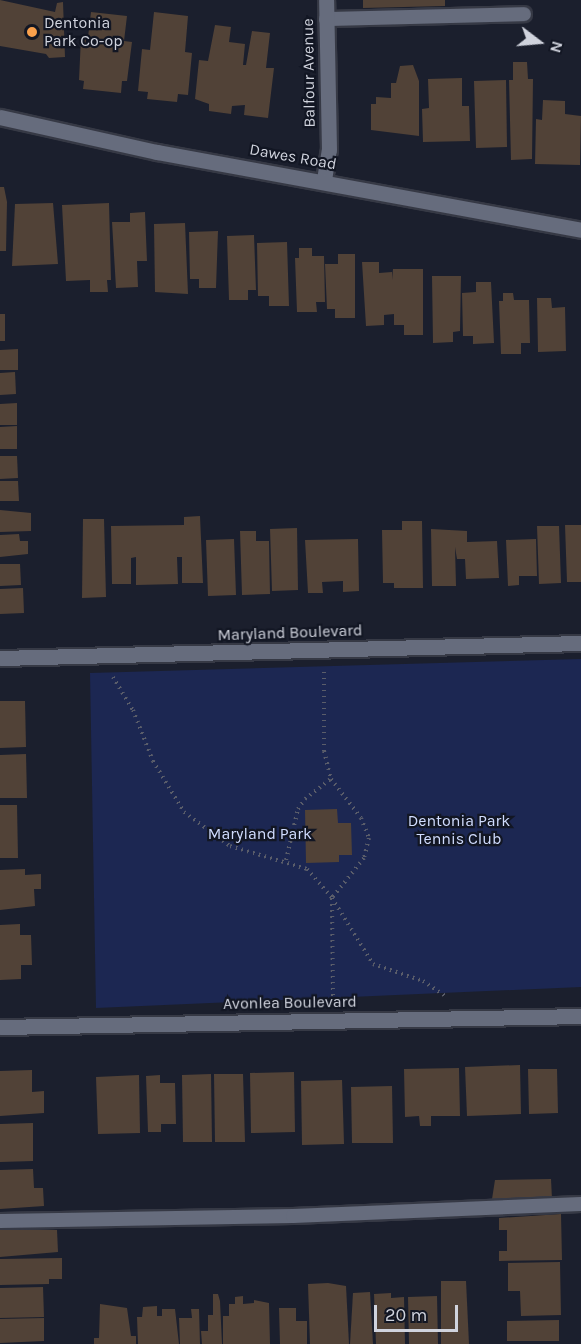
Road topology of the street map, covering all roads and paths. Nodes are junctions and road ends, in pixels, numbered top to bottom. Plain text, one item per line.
1 (326, 0) edge
2 (524, 14) dead end
3 (326, 20) junction
4 (0, 117) edge
5 (324, 180) junction
6 (581, 230) edge
7 (581, 643) edge
8 (324, 650) junction
9 (111, 656) junction
10 (0, 658) edge
11 (331, 780) junction
12 (286, 860) junction
13 (333, 898) junction
14 (581, 1016) edge
15 (453, 1018) junction
16 (333, 1021) junction
17 (0, 1027) edge
18 (581, 1204) edge
19 (0, 1221) edge

1 - 3 street, Balfour Avenue
2 - 3 lane
3 - 5 street, Balfour Avenue
4 - 5 street, Dawes Road
5 - 6 street, Dawes Road
7 - 8 street, Maryland Boulevard
8 - 9 street, Maryland Boulevard
8 - 11 path
9 - 10 street, Maryland Boulevard
9 - 12 path
11 - 12 path
11 - 13 path
12 - 13 path
13 - 15 path
13 - 16 path
14 - 15 street, Avonlea Boulevard
15 - 16 street, Avonlea Boulevard
16 - 17 street, Avonlea Boulevard
18 - 19 lane

